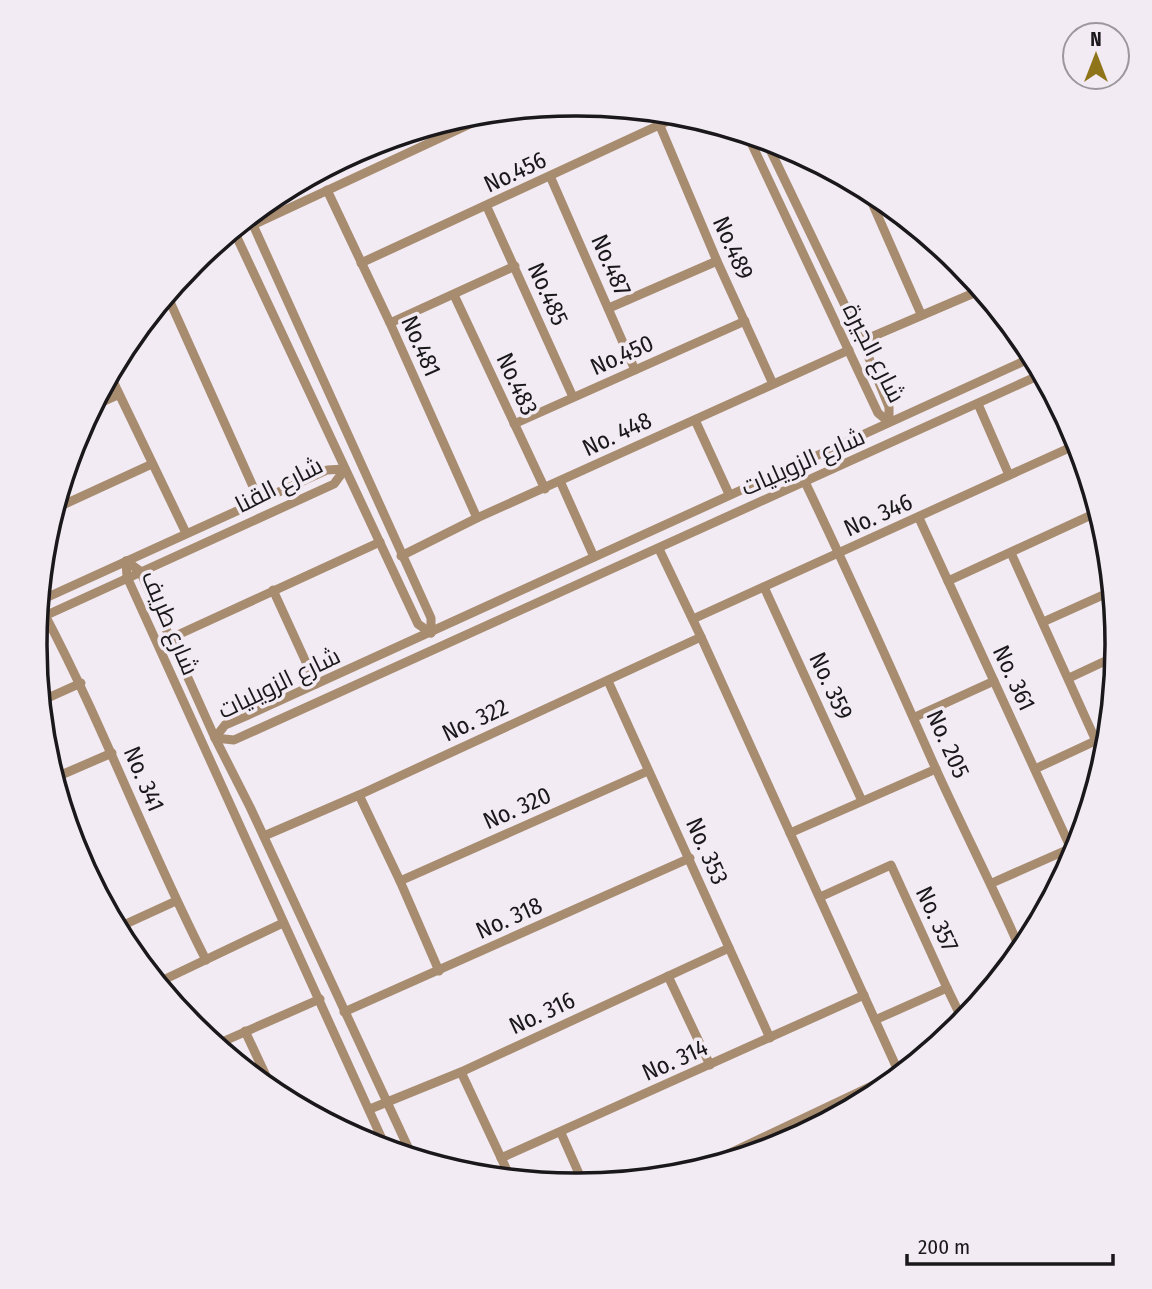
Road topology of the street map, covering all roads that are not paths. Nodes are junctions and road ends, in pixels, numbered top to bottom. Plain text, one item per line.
1 (665, 123) edge
2 (660, 126) junction
3 (458, 130) edge
4 (753, 147) edge
5 (772, 154) edge
6 (551, 176) junction
7 (327, 190) junction
8 (487, 206) junction
9 (874, 208) edge
10 (271, 213) edge
11 (253, 226) edge
12 (239, 237) edge
13 (717, 261) junction
14 (361, 263) junction
15 (515, 266) junction
16 (972, 294) edge
17 (454, 295) junction
18 (171, 305) edge
19 (609, 309) junction
20 (921, 314) junction
21 (745, 321) junction
22 (390, 323) junction
23 (862, 341) junction
24 (849, 350) junction
25 (1023, 362) edge
26 (635, 370) junction
27 (1033, 378) edge
28 (773, 384) junction
29 (115, 387) edge
30 (118, 395) junction
31 (573, 397) junction
32 (108, 400) edge
33 (978, 404) junction
34 (695, 420) junction
35 (889, 422) junction
36 (514, 424) junction
37 (1067, 449) edge
38 (152, 464) junction
39 (345, 469) junction
40 (1009, 475) junction
41 (560, 481) junction
42 (805, 482) junction
43 (545, 489) junction
44 (729, 495) junction
45 (259, 500) junction
46 (66, 503) edge
47 (1089, 516) edge
48 (919, 517) junction
49 (477, 518) junction
50 (186, 533) junction
51 (380, 542) junction
52 (659, 549) junction
53 (1011, 553) junction
54 (839, 554) junction
55 (401, 556) junction
56 (594, 557) junction
57 (126, 561) junction
58 (140, 571) junction
59 (127, 577) junction
60 (948, 581) junction
61 (764, 587) junction
62 (273, 590) junction
63 (50, 596) edge
64 (1102, 596) edge
65 (48, 614) edge
66 (693, 620) junction
67 (1043, 622) junction
68 (47, 628) edge
69 (431, 633) junction
70 (701, 637) junction
71 (171, 638) junction
72 (1105, 661) edge
73 (1069, 678) junction
74 (608, 681) junction
75 (993, 681) junction
76 (81, 683) junction
77 (316, 684) junction
78 (50, 697) edge
79 (915, 717) junction
80 (215, 738) junction
81 (1096, 741) joint
82 (112, 753) junction
83 (936, 769) junction
84 (1035, 769) junction
85 (648, 771) junction
86 (63, 775) edge
87 (359, 795) junction
88 (862, 801) junction
89 (790, 833) junction
90 (264, 836) junction
91 (1068, 838) edge
92 (1062, 854) edge
93 (690, 858) junction
94 (400, 881) junction
95 (992, 883) junction
96 (820, 898) junction
97 (176, 901) junction
98 (127, 923) edge
99 (283, 923) junction
100 (1016, 938) edge
101 (729, 948) junction
102 (206, 960) junction
103 (439, 971) junction
104 (668, 976) junction
105 (167, 978) edge
106 (947, 988) junction
107 (864, 995) junction
108 (320, 999) junction
109 (958, 1010) edge
110 (344, 1012) junction
111 (875, 1020) junction
112 (245, 1031) junction
113 (770, 1038) junction
114 (225, 1040) edge
115 (710, 1065) junction
116 (896, 1065) edge
117 (264, 1071) edge
118 (461, 1072) junction
119 (843, 1100) edge
120 (387, 1102) junction
121 (837, 1103) joint
122 (370, 1109) junction
123 (561, 1133) junction
124 (378, 1135) edge
125 (764, 1138) joint
126 (761, 1139) edge
127 (407, 1145) edge
128 (501, 1158) junction
129 (506, 1169) edge
130 (579, 1173) edge

1 - 2 street, No.456
2 - 6 street, No.456
2 - 13 street, No.489
3 - 7 street
4 - 24 street, شارع الجيرة
5 - 23 street, شارع الجيرة
6 - 8 street, No.456
6 - 19 street, No.487
7 - 10 street
7 - 14 street, No.481
8 - 14 street, No.456
8 - 15 street, No.485
9 - 20 street
11 - 55 street
12 - 39 street
13 - 19 street
13 - 21 street, No.489
14 - 22 street, No.481
15 - 17 street
15 - 31 street, No.485
16 - 20 street
17 - 22 street
17 - 36 street, No.483
18 - 45 street
19 - 26 street, No.487
20 - 23 street
21 - 26 street, No.450
21 - 28 street, No.489
22 - 49 street, No.481
23 - 35 street, شارع الجيرة
24 - 28 street, No. 448
24 - 35 street, شارع الجيرة
25 - 35 street, شارع الزويليات
26 - 31 street, No.450
27 - 33 street, شارع الزويليات
28 - 34 street, No. 448
29 - 30 street
30 - 32 street
30 - 38 street
31 - 36 street, No.450
33 - 40 street
33 - 42 street, شارع الزويليات
34 - 41 street, No. 448
34 - 44 street
35 - 44 street, شارع الزويليات
36 - 43 street, No.483
37 - 40 street, No. 346
38 - 46 street
38 - 50 street
39 - 45 street, شارع القنا
39 - 51 street
39 - 58 street, شارع القنا
40 - 48 street, No. 346
41 - 43 street, No. 448
41 - 56 street
42 - 52 street, شارع الزويليات
42 - 54 street, No. 205
43 - 49 street, No. 448
44 - 56 street, شارع الزويليات
45 - 50 street, شارع القنا
47 - 53 street
48 - 54 street, No. 346
48 - 60 street, No. 361
49 - 55 street, No. 448
50 - 57 street, شارع القنا
51 - 62 street
51 - 69 street
52 - 66 street
52 - 80 street, شارع الزويليات
53 - 60 street
53 - 67 street
54 - 61 street, No. 346
54 - 79 street, No. 205
55 - 69 street
56 - 69 street, شارع الزويليات
57 - 58 street, شارع طريف
57 - 59 street, شارع طريف
57 - 63 street, شارع القنا
58 - 59 street, شارع القنا
58 - 71 street, شارع طريف
59 - 65 street, شارع القنا
59 - 99 street, شارع طريف
60 - 75 street, No. 361
61 - 66 street, No. 346
61 - 88 street, No. 359
62 - 71 street
62 - 77 street
64 - 67 street
66 - 70 street
67 - 73 street
68 - 76 street, No. 341
69 - 77 street, شارع الزويليات
70 - 74 street, No. 322
70 - 89 street
71 - 80 street, شارع طريف
72 - 73 street
73 - 81 street
74 - 85 street, No. 353
74 - 87 street, No. 322
75 - 79 street
75 - 84 street, No. 361
76 - 78 street
76 - 82 street, No. 341
77 - 80 street, شارع الزويليات
79 - 83 street, No. 205
80 - 90 street, شارع طريف
81 - 84 street
82 - 86 street
82 - 97 street, No. 341
83 - 88 street
83 - 95 street, No. 205
84 - 91 street, No. 361
85 - 93 street, No. 353
85 - 94 street, No. 320
87 - 90 street, No. 322
87 - 94 street
88 - 89 street
89 - 96 street
90 - 110 street, شارع طريف
92 - 95 street
93 - 101 street, No. 353
93 - 103 street, No. 318
94 - 103 street
95 - 100 street, No. 205
96 - 106 street, No. 357
96 - 107 street
97 - 98 street
97 - 102 street, No. 341
99 - 102 street
99 - 108 street, شارع طريف
101 - 104 street, No. 316
101 - 113 street, No. 353
102 - 105 street
103 - 110 street, No. 318
104 - 115 street
104 - 118 street, No. 316
106 - 109 street
106 - 111 street, No. 357
107 - 111 street
107 - 113 street, No. 314
108 - 112 street
108 - 122 street, شارع طريف
110 - 120 street, شارع طريف
111 - 116 street
112 - 114 street
112 - 117 street
113 - 115 street, No. 314
115 - 123 street, No. 314
118 - 120 street, No. 316
118 - 128 street
119 - 121 street
120 - 122 street, No. 316
120 - 127 street, شارع طريف
121 - 125 street
122 - 124 street, شارع طريف
123 - 128 street, No. 314
123 - 130 street
125 - 126 street
128 - 129 street

